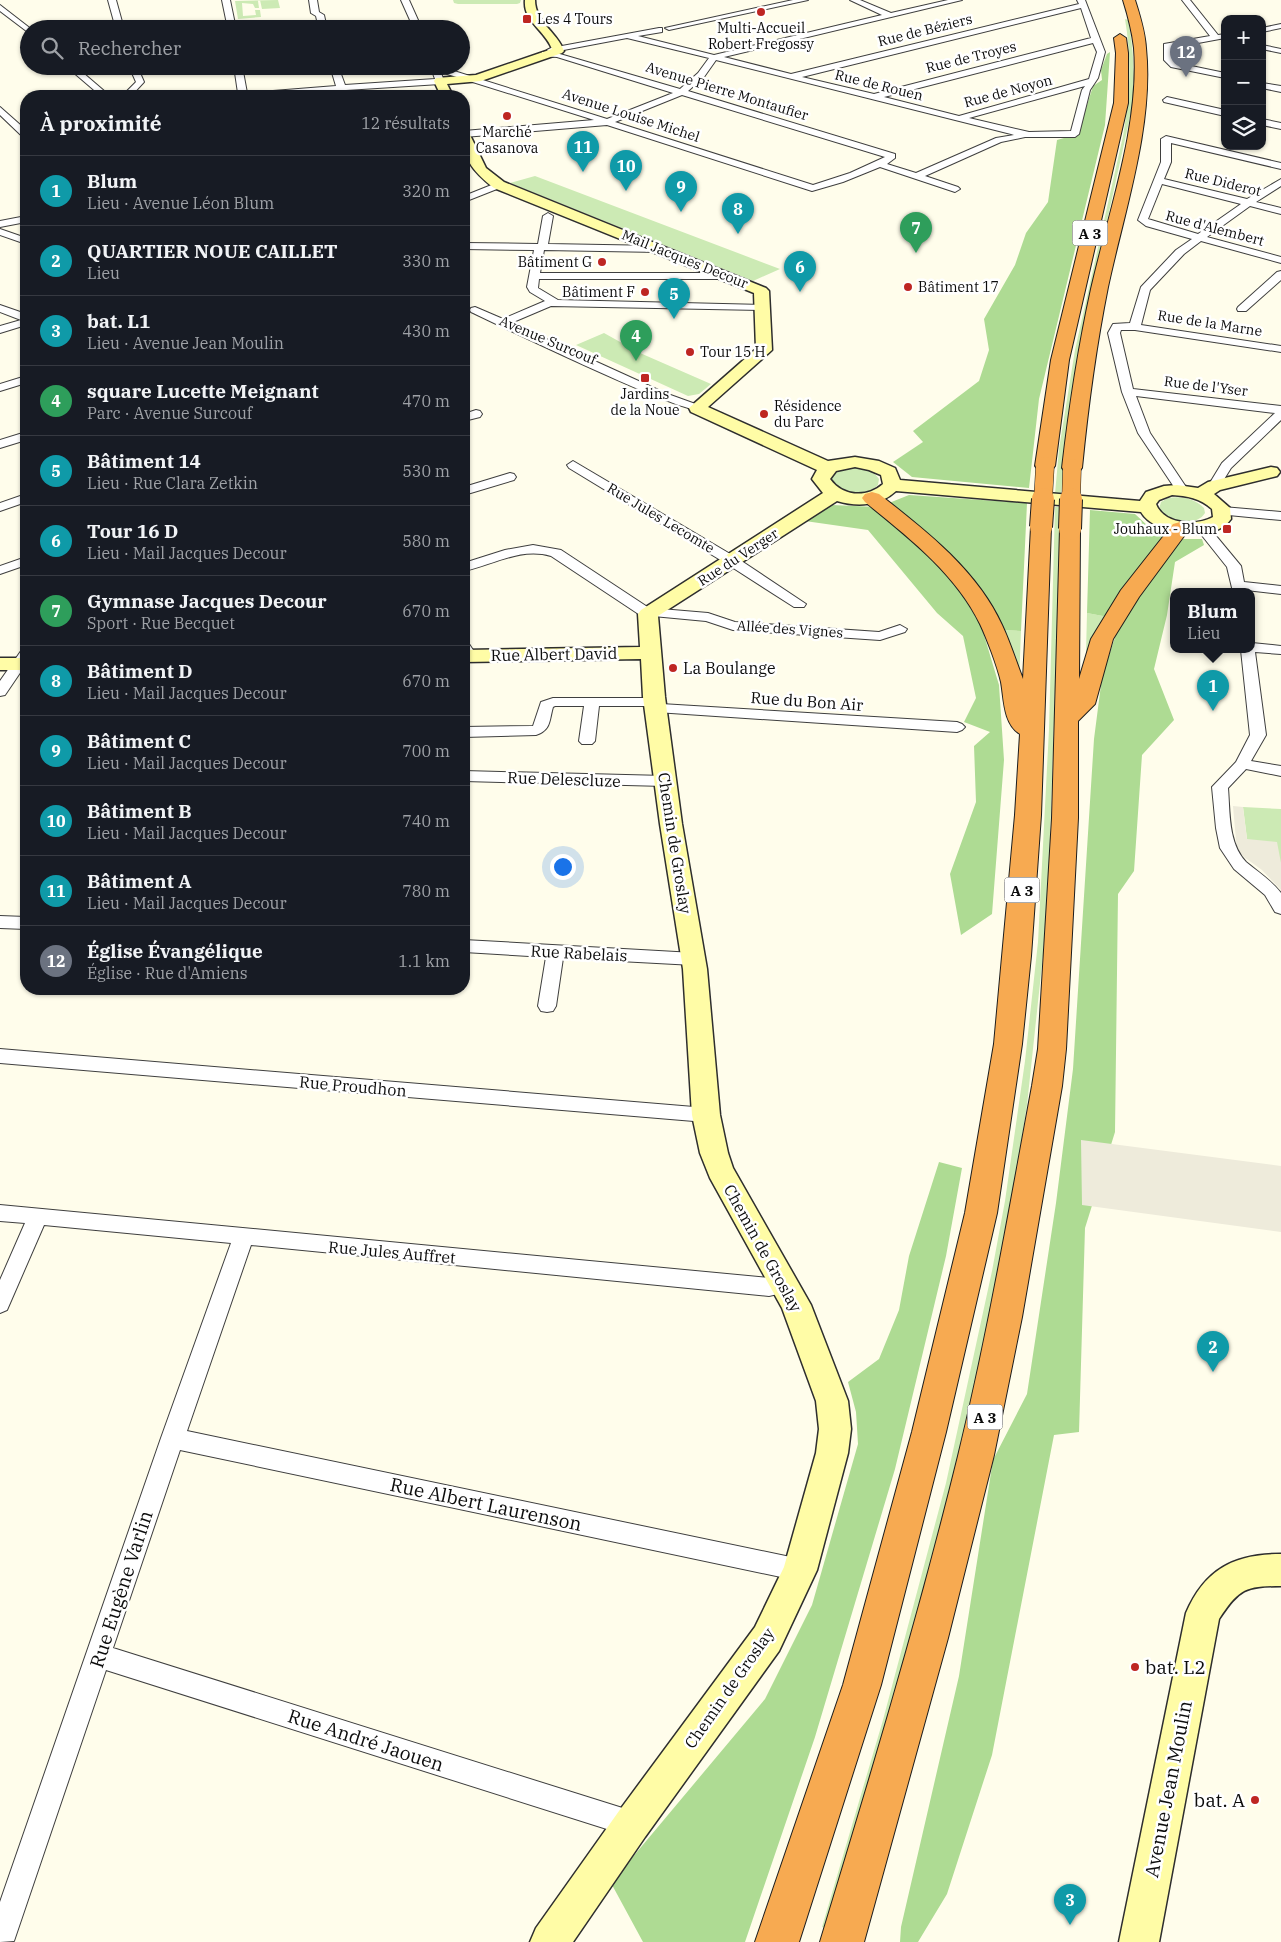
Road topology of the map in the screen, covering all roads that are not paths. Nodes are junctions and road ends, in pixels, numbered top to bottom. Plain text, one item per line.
1 (112, 0) edge
2 (226, 0) edge
3 (313, 0) edge
4 (405, 0) edge
5 (530, 0) edge
6 (804, 0) edge
7 (854, 0) edge
8 (958, 0) edge
9 (1129, 0) edge
10 (1186, 0) edge
11 (1083, 5) edge
12 (0, 7) edge
13 (1147, 14) dead end
14 (890, 16) junction
15 (118, 20) edge
16 (230, 20) edge
17 (321, 20) edge
18 (414, 20) edge
19 (1116, 20) dead end
20 (20, 24) edge
21 (1281, 26) edge
22 (669, 28) dead end
23 (1266, 29) edge
24 (659, 30) dead end
25 (628, 36) junction
26 (1221, 37) edge
27 (1221, 38) edge
28 (1094, 40) junction
29 (1077, 44) junction
30 (1266, 48) edge
31 (1098, 49) junction
32 (1281, 51) edge
33 (551, 52) junction
34 (1141, 57) junction
35 (713, 58) junction
36 (81, 75) edge
37 (137, 75) edge
38 (240, 75) edge
39 (337, 75) edge
40 (427, 75) edge
41 (438, 75) edge
42 (451, 75) edge
43 (1221, 75) edge
44 (791, 76) junction
45 (472, 78) junction
46 (1092, 81) junction
47 (1266, 85) edge
48 (1281, 89) edge
49 (99, 90) edge
50 (132, 90) edge
51 (242, 90) edge
52 (342, 90) edge
53 (353, 90) edge
54 (444, 90) edge
55 (1064, 90) junction
56 (1086, 90) junction
57 (682, 92) junction
58 (872, 97) junction
59 (1167, 100) dead end
60 (0, 110) edge
61 (1221, 112) edge
62 (959, 118) junction
63 (607, 122) junction
64 (1266, 123) edge
65 (1281, 126) edge
66 (20, 129) edge
67 (470, 133) edge
68 (1034, 135) junction
69 (470, 148) edge
70 (879, 164) junction
71 (1281, 166) edge
72 (917, 176) junction
73 (1158, 180) junction
74 (1281, 182) edge
75 (499, 185) junction
76 (955, 189) dead end
77 (470, 197) edge
78 (1248, 203) junction
79 (1281, 211) edge
80 (548, 216) dead end
81 (20, 219) edge
82 (0, 224) edge
83 (0, 232) edge
84 (1200, 237) junction
85 (20, 239) edge
86 (470, 246) edge
87 (539, 248) junction
88 (659, 249) junction
89 (1281, 260) edge
90 (1281, 274) edge
91 (534, 276) junction
92 (726, 276) junction
93 (556, 304) junction
94 (761, 307) junction
95 (0, 308) edge
96 (470, 309) edge
97 (1242, 309) dead end
98 (20, 316) edge
99 (504, 322) junction
100 (20, 324) edge
101 (1134, 327) junction
102 (0, 330) edge
103 (1281, 349) edge
104 (20, 382) edge
105 (0, 388) edge
106 (1128, 392) junction
107 (697, 408) junction
108 (1281, 410) edge
109 (1281, 414) edge
110 (20, 438) edge
111 (0, 444) edge
112 (572, 465) dead end
113 (828, 468) junction
114 (1276, 472) edge
115 (510, 477) dead end
116 (1216, 478) junction
117 (892, 485) junction
118 (470, 489) edge
119 (835, 494) junction
120 (872, 498) junction
121 (20, 500) edge
122 (0, 507) edge
123 (1146, 507) junction
124 (1222, 511) junction
125 (1281, 516) edge
126 (1191, 528) junction
127 (732, 561) junction
128 (20, 563) edge
129 (470, 565) edge
130 (0, 570) edge
131 (1239, 588) edge
132 (1255, 589) edge
133 (1281, 590) edge
134 (799, 604) dead end
135 (649, 616) junction
136 (900, 629) dead end
137 (1255, 647) edge
138 (1281, 650) edge
139 (470, 653) edge
140 (650, 653) junction
141 (1248, 653) edge
142 (18, 662) edge
143 (0, 692) edge
144 (592, 702) junction
145 (655, 706) junction
146 (1066, 720) junction
147 (957, 728) dead end
148 (470, 732) edge
149 (1030, 735) junction
150 (587, 741) dead end
151 (1242, 764) junction
152 (1281, 771) edge
153 (470, 776) edge
154 (665, 781) junction
155 (1281, 908) edge
156 (0, 922) edge
157 (20, 923) edge
158 (470, 946) edge
159 (555, 951) junction
160 (694, 959) junction
161 (547, 1006) dead end
162 (0, 1056) edge
163 (706, 1115) junction
164 (0, 1213) edge
165 (38, 1216) junction
166 (243, 1238) junction
167 (784, 1284) junction
168 (0, 1304) edge
169 (172, 1438) junction
170 (800, 1570) junction
171 (1281, 1570) edge
172 (100, 1656) junction
173 (632, 1824) junction
174 (0, 1941) edge
175 (550, 1942) edge
176 (777, 1942) edge
177 (842, 1942) edge
178 (1139, 1942) edge

1 - 15 street
2 - 16 street
3 - 17 street
4 - 18 street
5 - 33 street
6 - 22 street
7 - 14 street
8 - 14 street
9 - 34 highway, A 3
10 - 26 street
11 - 28 street
11 - 44 street, Rue de Béziers
12 - 20 street
13 - 34 highway
14 - 35 street
19 - 149 highway, A 3, bridge
21 - 23 street
24 - 25 street
25 - 33 street
25 - 35 street, Rue de Rouen
27 - 43 street
28 - 29 street, Rue de Troyes
28 - 31 street
29 - 31 street, Rue de Troyes
29 - 58 street, Rue de Troyes
30 - 32 street
31 - 46 street
33 - 45 street
33 - 57 street, Avenue Pierre Montaufier
34 - 146 highway, A 3, bridge
35 - 44 street, Rue de Rouen
35 - 57 street
36 - 49 street
37 - 50 street
38 - 51 street
39 - 52 street
40 - 53 street
41 - 54 street
42 - 45 street
44 - 58 street, Rue de Rouen
45 - 63 street, Avenue Louise Michel
46 - 55 street, Rue de Noyon
46 - 56 street
47 - 48 street
55 - 56 street, Rue de Noyon
55 - 62 street, Rue de Noyon
56 - 68 street
57 - 63 street
57 - 70 street, Avenue Pierre Montaufier
58 - 62 street, Rue de Rouen
59 - 61 street
60 - 66 street
62 - 68 street, Rue de Rouen
63 - 67 street
63 - 70 street, Avenue Louise Michel
64 - 65 street
68 - 72 street
69 - 75 street, Mail Jacques Decour
70 - 72 street
71 - 73 street
72 - 76 street
73 - 78 street, Rue Diderot
73 - 84 street, Rue d'Alembert
74 - 78 street
75 - 77 street
75 - 88 street, Mail Jacques Decour
78 - 79 street, Rue Diderot
78 - 84 street
80 - 87 street
81 - 82 street
83 - 85 street
84 - 89 street, Rue d'Alembert
84 - 101 street
86 - 87 street
87 - 88 street
87 - 91 street
88 - 92 street, Mail Jacques Decour
90 - 97 street
91 - 92 street
91 - 93 street
92 - 94 street, Mail Jacques Decour
93 - 94 street
93 - 99 street
94 - 107 street, Mail Jacques Decour
95 - 98 street
96 - 99 street, Avenue Surcouf
99 - 107 street, Avenue Surcouf
100 - 102 street
101 - 103 street, Rue de la Marne
101 - 106 street
104 - 105 street
106 - 108 street, Rue de l'Yser
106 - 116 street
107 - 113 street, Avenue Surcouf
109 - 116 street
110 - 111 street
112 - 127 street, Rue Jules Lecomte
113 - 117 street
113 - 119 street
114 - 116 street
114 - 116 street
115 - 118 street
116 - 123 street
116 - 124 street
117 - 120 street
117 - 123 street
119 - 120 street
119 - 127 street, Rue du Verger
120 - 149 highway
121 - 122 street
123 - 126 street
124 - 125 street
124 - 126 street
126 - 131 street
126 - 146 highway
127 - 134 street, Rue Jules Lecomte
127 - 135 street, Rue du Verger
128 - 130 street
129 - 135 street
132 - 133 street
135 - 136 street, Allée des Vignes
135 - 140 street, Chemin de Groslay
137 - 138 street
139 - 140 street, Rue Albert David
140 - 145 street, Chemin de Groslay
141 - 151 street
142 - 143 street
144 - 145 street, Rue du Bon Air
144 - 148 street, Rue du Bon Air
144 - 150 street
145 - 147 street, Rue du Bon Air
145 - 154 street, Chemin de Groslay
146 - 177 highway, A 3
149 - 176 highway, A 3
151 - 152 street
151 - 155 street
153 - 154 street, Rue Delescluze
154 - 160 street, Chemin de Groslay
156 - 157 street
158 - 159 street, Rue Rabelais
159 - 160 street, Rue Rabelais
159 - 161 street
160 - 163 street, Chemin de Groslay
162 - 163 street, Rue Proudhon
163 - 167 street, Chemin de Groslay
164 - 165 street, Rue Jules Auffret
165 - 166 street, Rue Jules Auffret
165 - 168 street
166 - 167 street, Rue Jules Auffret
166 - 169 street, Rue Eugène Varlin
167 - 170 street, Chemin de Groslay
169 - 170 street, Rue Albert Laurenson
169 - 172 street, Rue Eugène Varlin
170 - 173 street, Chemin de Groslay
171 - 178 street, Avenue Jean Moulin
172 - 173 street, Rue André Jaouen
172 - 174 street, Rue Eugène Varlin
173 - 175 street, Chemin de Groslay

